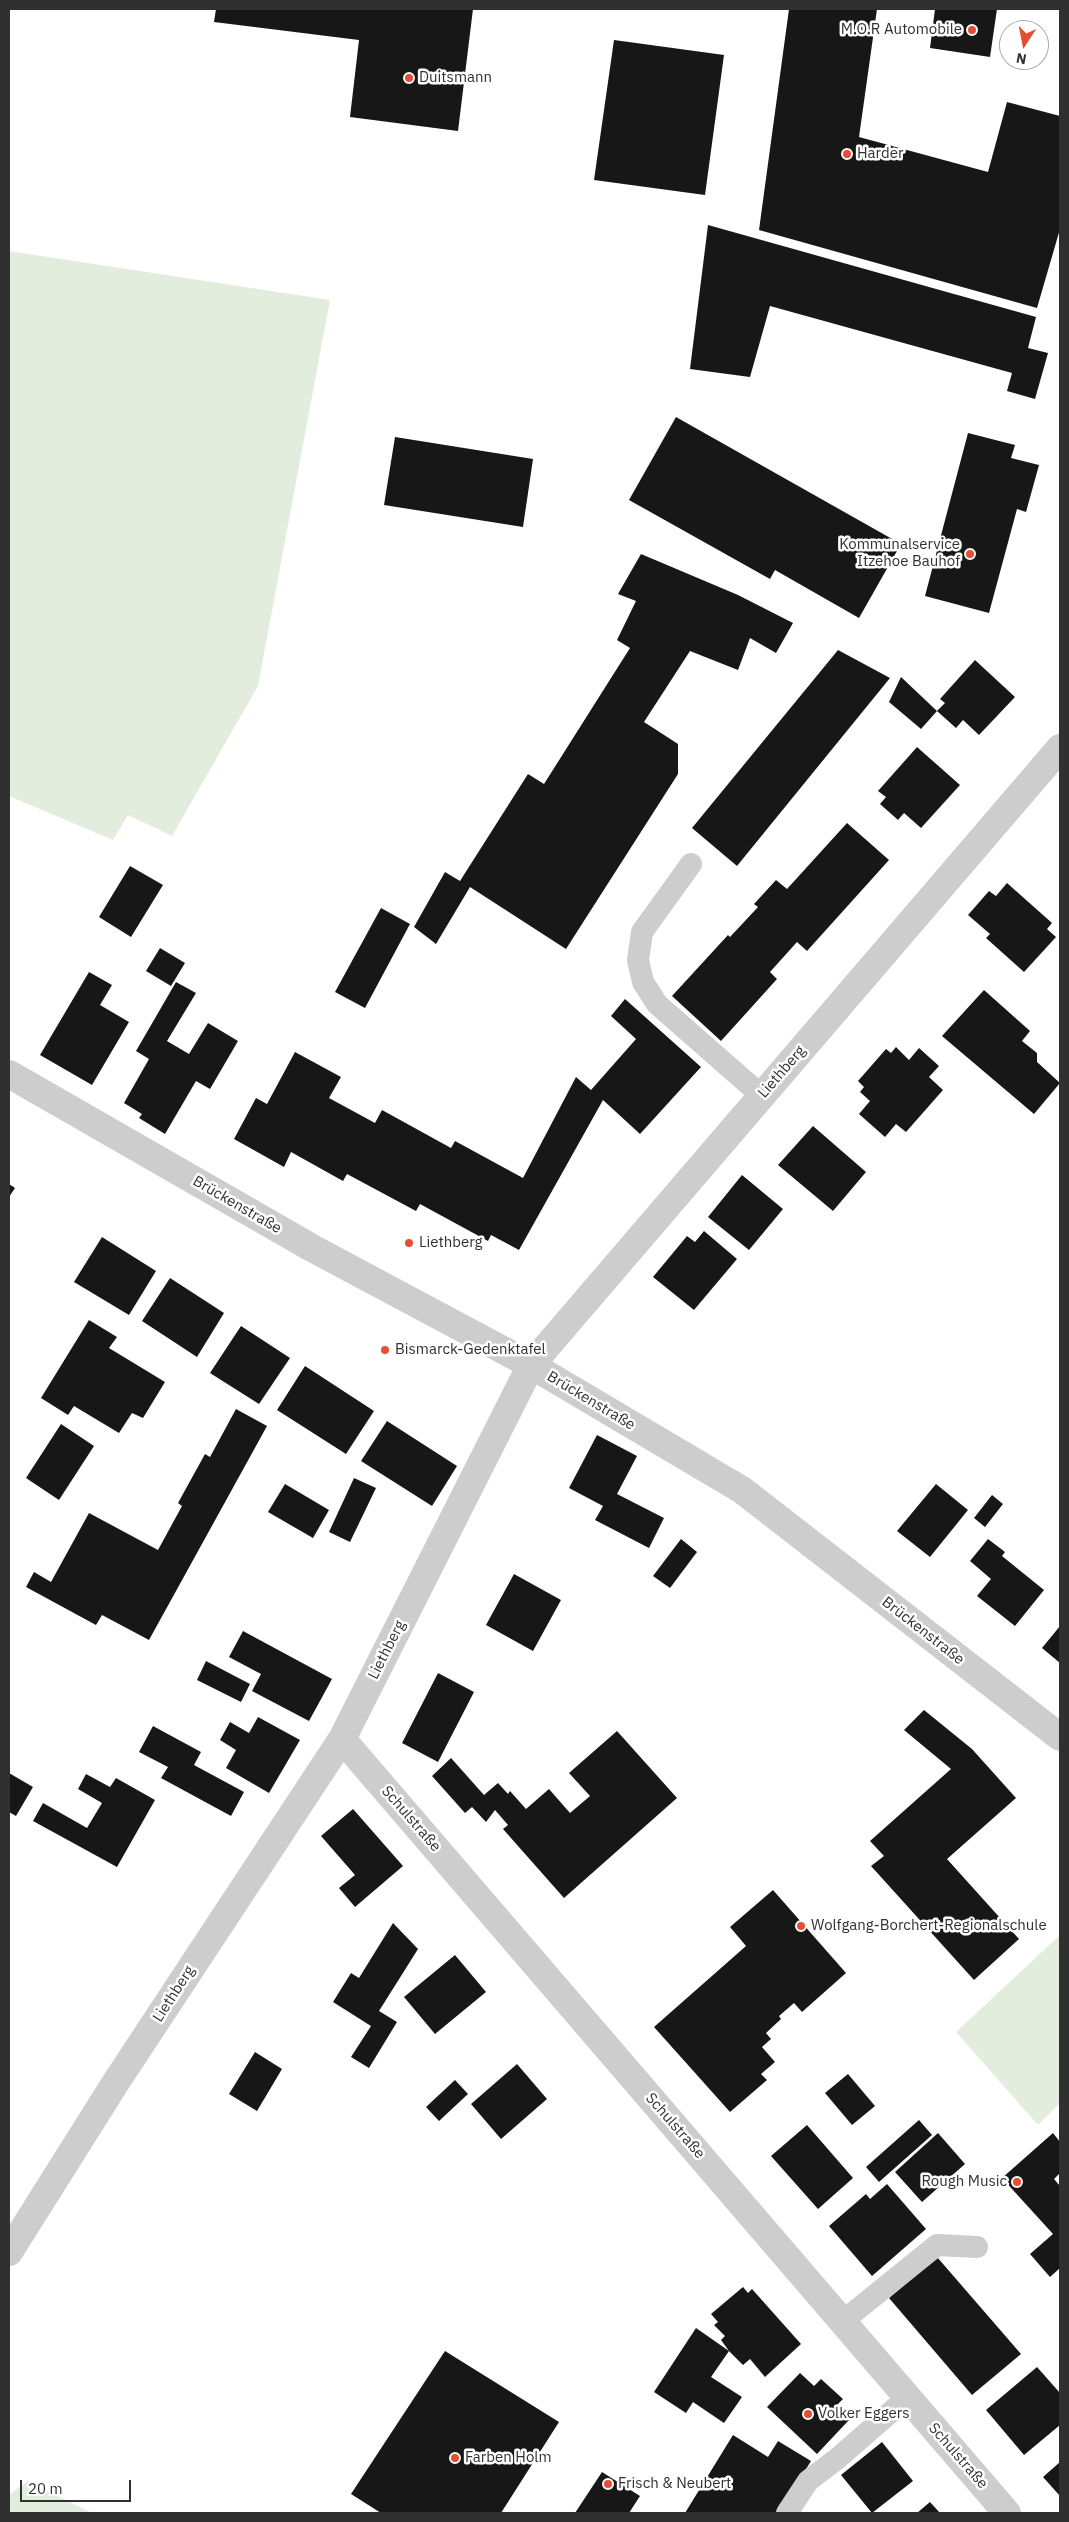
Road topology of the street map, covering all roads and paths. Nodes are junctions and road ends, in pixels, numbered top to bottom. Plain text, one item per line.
1 (1060, 748) edge
2 (691, 864) dead end
3 (9, 1074) edge
4 (762, 1096) junction
5 (531, 1365) junction
6 (342, 1738) junction
7 (1060, 1738) edge
8 (977, 2247) dead end
9 (9, 2252) edge
10 (843, 2321) junction
11 (908, 2398) junction
12 (786, 2513) edge
13 (1007, 2513) edge

1 - 4 street, Liethberg
2 - 4 lane
3 - 5 street, Brückenstraße
4 - 5 street, Liethberg
5 - 6 street, Liethberg
5 - 7 street, Brückenstraße
6 - 9 street, Liethberg
6 - 10 street, Schulstraße
8 - 10 lane
10 - 11 street, Schulstraße
11 - 12 lane
11 - 13 street, Schulstraße

